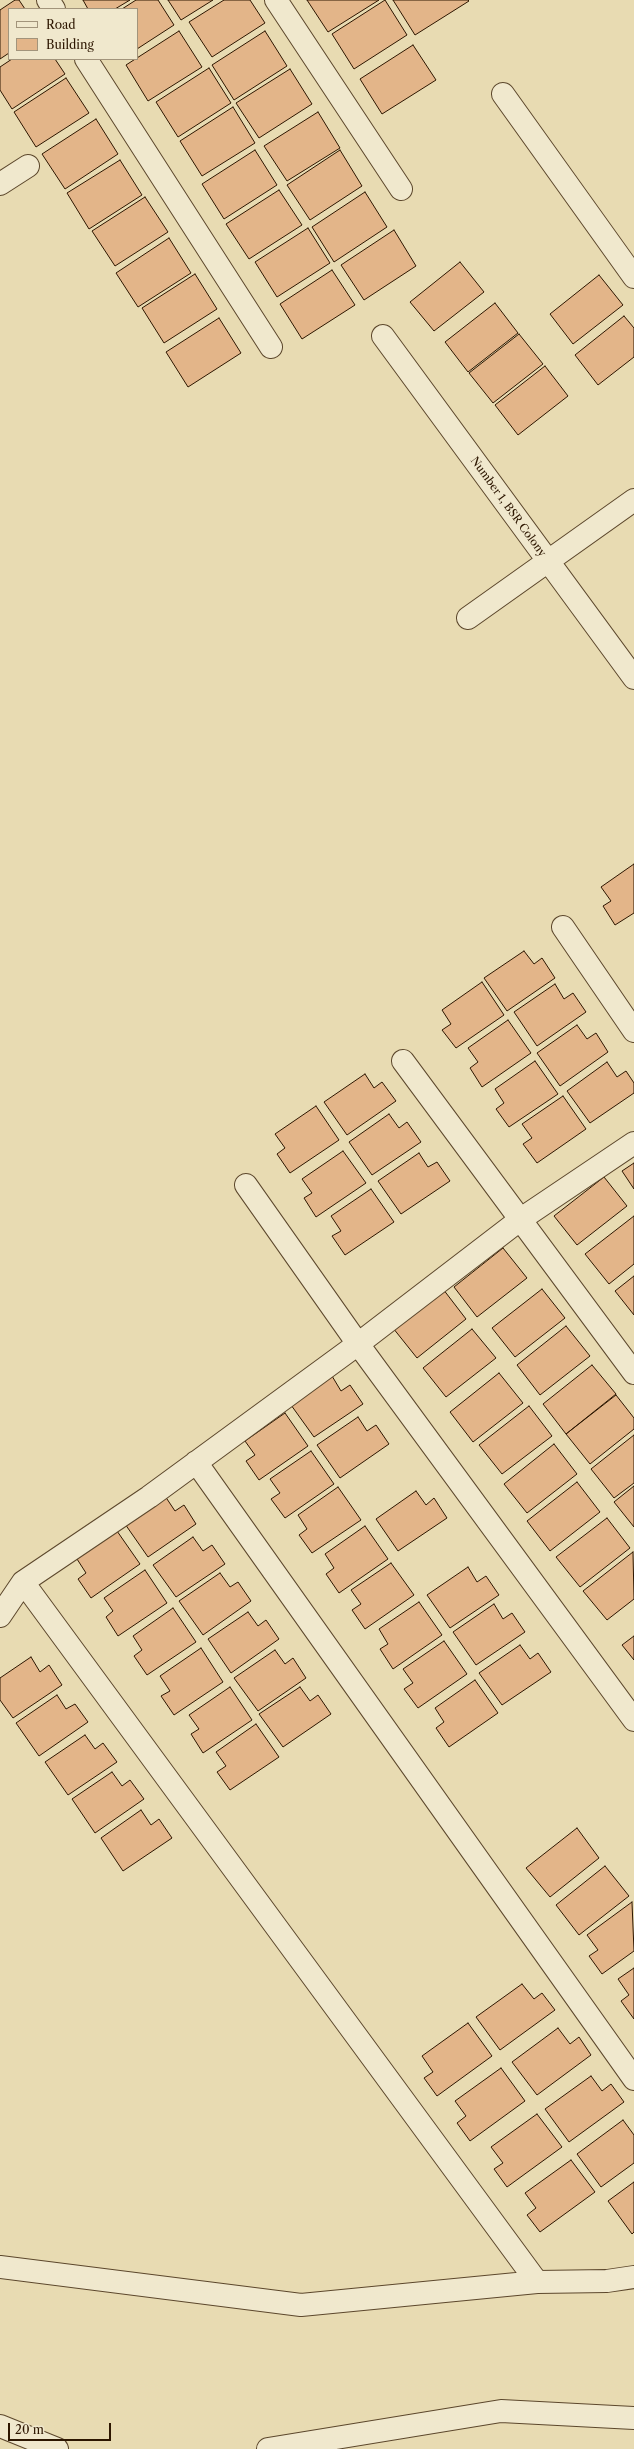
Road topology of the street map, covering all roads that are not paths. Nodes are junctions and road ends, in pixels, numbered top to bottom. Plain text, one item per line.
1 (276, 0) edge
2 (87, 60) edge
3 (503, 94) dead end
4 (28, 166) dead end
5 (0, 184) edge
6 (401, 189) dead end
7 (634, 277) edge
8 (383, 336) dead end
9 (271, 347) dead end
10 (634, 500) edge
11 (548, 560) junction
12 (468, 618) dead end
13 (634, 678) edge
14 (563, 926) dead end
15 (634, 1031) edge
16 (403, 1061) dead end
17 (634, 1143) edge
18 (246, 1185) dead end
19 (520, 1219) junction
20 (358, 1344) junction
21 (634, 1373) edge
22 (196, 1462) junction
23 (23, 1582) junction
24 (0, 1616) edge
25 (634, 1720) edge
26 (634, 2079) edge
27 (0, 2267) edge
28 (634, 2277) edge
29 (537, 2282) junction
30 (634, 2418) edge
31 (0, 2426) edge
32 (57, 2449) edge
33 (268, 2449) edge

1 - 6 street
2 - 9 street
3 - 7 street
4 - 5 street
8 - 11 street, Number 1, BSR Colony
10 - 11 street
11 - 12 street
11 - 13 street, Number 1, BSR Colony
14 - 15 street
16 - 19 street
17 - 19 street
18 - 20 street
19 - 20 street
19 - 21 street
20 - 22 street
20 - 25 street
22 - 23 street
22 - 26 street
23 - 24 street
23 - 29 street
27 - 29 street
28 - 29 street
30 - 33 street
31 - 32 street

